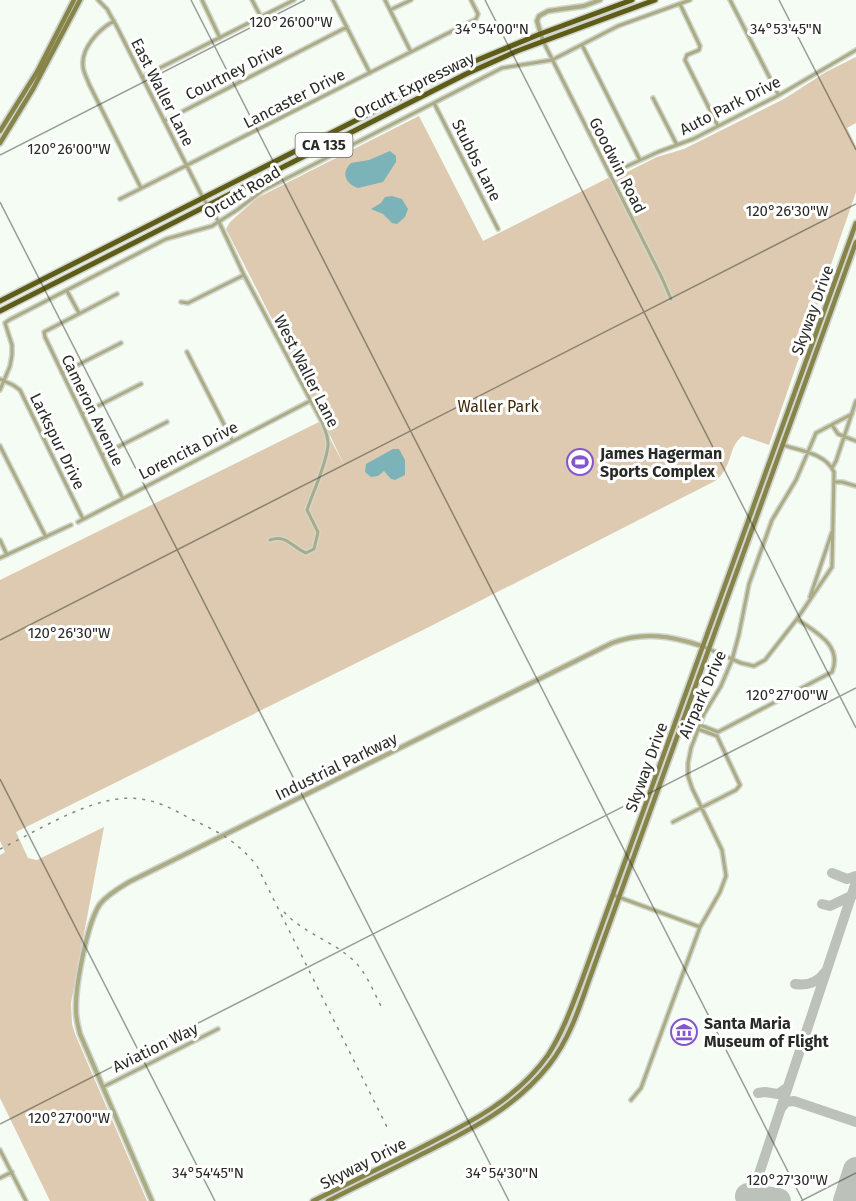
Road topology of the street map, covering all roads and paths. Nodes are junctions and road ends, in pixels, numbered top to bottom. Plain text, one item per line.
1 (74, 0) edge
2 (80, 0) edge
3 (98, 0) edge
4 (202, 0) edge
5 (252, 0) edge
6 (294, 0) edge
7 (333, 0) edge
8 (385, 0) edge
9 (411, 0) edge
10 (471, 0) edge
11 (600, 0) edge
12 (632, 0) edge
13 (655, 0) edge
14 (690, 0) edge
15 (730, 0) edge
16 (680, 4) junction
17 (390, 10) junction
18 (261, 17) junction
19 (114, 21) junction
20 (347, 27) junction
21 (540, 34) junction
22 (220, 38) junction
23 (543, 41) junction
24 (582, 45) junction
25 (856, 50) edge
26 (411, 52) junction
27 (552, 60) junction
28 (370, 73) junction
29 (142, 77) junction
30 (778, 95) junction
31 (653, 98) dead end
32 (434, 103) junction
33 (164, 121) junction
34 (718, 126) junction
35 (2, 133) edge
36 (0, 143) edge
37 (677, 145) junction
38 (640, 160) junction
39 (186, 165) junction
40 (610, 174) junction
41 (141, 188) junction
42 (203, 198) junction
43 (120, 199) dead end
44 (208, 204) junction
45 (219, 222) junction
46 (856, 223) edge
47 (498, 229) dead end
48 (856, 242) edge
49 (244, 275) junction
50 (67, 290) junction
51 (117, 294) dead end
52 (671, 299) dead end
53 (0, 302) edge
54 (181, 302) dead end
55 (0, 309) edge
56 (79, 313) junction
57 (121, 343) dead end
58 (187, 352) dead end
59 (62, 373) junction
60 (2, 380) edge
61 (141, 384) dead end
62 (0, 390) edge
63 (310, 401) junction
64 (856, 401) edge
65 (82, 414) junction
66 (852, 414) junction
67 (167, 422) dead end
68 (832, 425) junction
69 (844, 437) junction
70 (232, 440) junction
71 (856, 441) edge
72 (776, 443) junction
73 (783, 445) junction
74 (0, 446) edge
75 (808, 453) junction
76 (102, 455) junction
77 (832, 468) junction
78 (834, 482) junction
79 (856, 486) edge
80 (122, 497) junction
81 (83, 519) junction
82 (78, 522) dead end
83 (71, 525) dead end
84 (834, 527) junction
85 (46, 537) junction
86 (0, 540) edge
87 (270, 540) dead end
88 (7, 555) junction
89 (0, 558) edge
90 (809, 601) junction
91 (797, 619) junction
92 (702, 646) junction
93 (710, 650) junction
94 (732, 660) junction
95 (699, 727) junction
96 (717, 734) junction
97 (702, 808) junction
98 (673, 822) dead end
99 (613, 895) junction
100 (619, 897) junction
101 (700, 927) junction
102 (218, 1029) dead end
103 (103, 1087) junction
104 (632, 1100) dead end
105 (0, 1150) edge
106 (12, 1172) junction
107 (0, 1178) edge
108 (26, 1201) edge
109 (152, 1201) edge
110 (313, 1201) edge
111 (327, 1201) edge

1 - 35 main road
2 - 35 main road
3 - 19 street, East Waller Lane
4 - 22 street
5 - 18 street
6 - 18 street
7 - 20 street
8 - 17 street
9 - 17 street
10 - 26 street, Lancaster Drive
11 - 21 street
12 - 21 highway, Orcutt Expressway / CA 135
13 - 23 highway, Orcutt Expressway / CA 135
14 - 16 street, Orcutt Road
15 - 30 street
16 - 24 street, Orcutt Road
16 - 34 street
17 - 26 street
18 - 22 street
19 - 29 street, East Waller Lane
19 - 41 street
20 - 28 street
20 - 33 street, Courtney Drive
21 - 23 street
21 - 42 highway, Orcutt Expressway / CA 135
22 - 29 street
23 - 27 street, Goodwin Road
23 - 44 highway, Orcutt Expressway / CA 135
24 - 27 street, Orcutt Road
24 - 38 street
25 - 30 street, Auto Park Drive
26 - 28 street, Lancaster Drive
27 - 32 street, Orcutt Road
27 - 40 street, Goodwin Road
28 - 39 street, Lancaster Drive
29 - 33 street, East Waller Lane
30 - 34 street, Auto Park Drive
31 - 37 street
32 - 45 street, Orcutt Road
32 - 47 street, Stubbs Lane
33 - 39 street, East Waller Lane
34 - 37 street, Auto Park Drive
35 - 36 main road
37 - 38 street, Auto Park Drive
38 - 40 street, Auto Park Drive
39 - 41 street, Lancaster Drive
39 - 42 street, East Waller Lane
40 - 52 street, Goodwin Road
41 - 43 street, Lancaster Drive
42 - 44 street, West Waller Lane
42 - 53 highway, Orcutt Expressway / CA 135
44 - 45 street, West Waller Lane
44 - 55 highway, Orcutt Expressway / CA 135
45 - 49 street, West Waller Lane
45 - 50 street, Orcutt Road
46 - 72 main road, Skyway Drive
48 - 73 main road, Skyway Drive
49 - 54 street
49 - 63 street, West Waller Lane
50 - 56 street
50 - 60 street, Orcutt Road
51 - 56 street
56 - 59 street, Cameron Avenue
57 - 59 street
58 - 70 street
59 - 65 street, Cameron Avenue
60 - 62 street
60 - 81 street, Larkspur Drive
61 - 65 street
63 - 70 street, Lorencita Drive
63 - 87 street, West Waller Lane
64 - 66 street
65 - 76 street, Cameron Avenue
66 - 68 street, Airpark Drive
66 - 69 street
67 - 76 street
68 - 69 street
68 - 75 street, Airpark Drive
69 - 71 street
69 - 77 street
70 - 80 street, Lorencita Drive
72 - 73 street
72 - 92 main road, Skyway Drive
73 - 75 street
73 - 93 main road, Skyway Drive
74 - 85 street
75 - 77 street
75 - 94 street, Airpark Drive
76 - 80 street, Cameron Avenue
77 - 78 street
78 - 79 street
78 - 84 street
80 - 81 street, Lorencita Drive
81 - 82 street, Lorencita Drive
83 - 85 street
84 - 90 street
84 - 90 street
85 - 88 street
86 - 88 street
88 - 89 street
90 - 91 street
91 - 94 street
91 - 96 street
92 - 93 street
92 - 99 main road, Skyway Drive
92 - 103 street, Industrial Parkway
93 - 94 street
93 - 100 main road, Skyway Drive
94 - 95 street, Airpark Drive
95 - 96 street
95 - 97 street, Airpark Drive
96 - 97 street
97 - 98 street
97 - 101 street, Airpark Drive
99 - 100 street
99 - 110 main road, Skyway Drive
100 - 101 street
100 - 111 main road, Skyway Drive
101 - 104 street, Airpark Drive
102 - 103 street, Aviation Way
103 - 109 street
105 - 106 street
106 - 107 street
106 - 108 street

